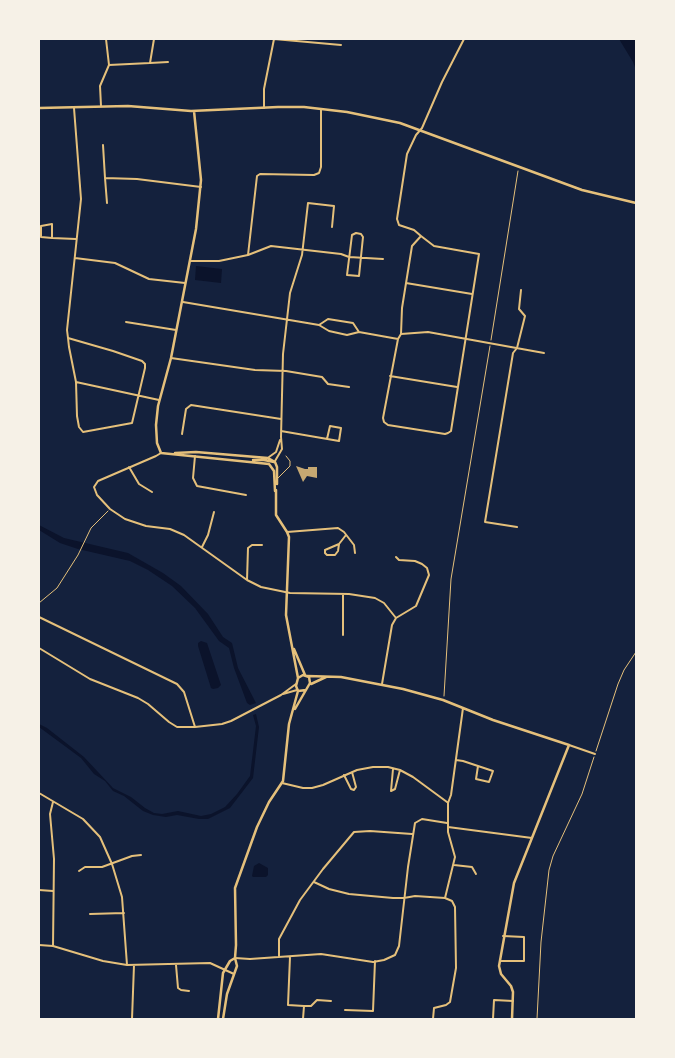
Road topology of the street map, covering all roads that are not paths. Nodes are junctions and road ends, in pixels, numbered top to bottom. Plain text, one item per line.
1 (106, 39) edge
2 (154, 39) edge
3 (274, 39) edge
4 (464, 39) edge
5 (341, 45) dead end
6 (168, 62) dead end
7 (150, 63) junction
8 (109, 65) junction
9 (101, 106) junction
10 (39, 108) edge
11 (74, 108) junction
12 (264, 108) junction
13 (321, 109) junction
14 (194, 111) junction
15 (421, 130) junction
16 (103, 145) dead end
17 (105, 178) junction
18 (201, 187) junction
19 (107, 203) dead end
20 (636, 204) edge
21 (332, 227) dead end
22 (421, 236) junction
23 (52, 238) junction
24 (76, 239) junction
25 (302, 250) junction
26 (248, 255) junction
27 (349, 257) junction
28 (74, 258) junction
29 (360, 258) junction
30 (383, 259) dead end
31 (190, 260) junction
32 (406, 282) junction
33 (185, 283) junction
34 (521, 290) dead end
35 (472, 294) junction
36 (182, 302) junction
37 (286, 320) junction
38 (126, 322) dead end
39 (319, 325) junction
40 (176, 330) junction
41 (359, 332) junction
42 (401, 334) junction
43 (68, 338) junction
44 (465, 338) junction
45 (398, 339) junction
46 (517, 348) junction
47 (544, 353) dead end
48 (171, 358) junction
49 (283, 371) junction
50 (390, 376) junction
51 (76, 382) junction
52 (349, 387) dead end
53 (457, 387) junction
54 (138, 396) junction
55 (159, 400) junction
56 (281, 419) junction
57 (281, 431) junction
58 (182, 434) dead end
59 (281, 437) junction
60 (327, 439) junction
61 (161, 453) junction
62 (171, 454) junction
63 (195, 456) junction
64 (273, 456) junction
65 (286, 456) dead end
66 (268, 458) junction
67 (273, 463) junction
68 (128, 468) junction
69 (278, 478) junction
70 (276, 491) junction
71 (152, 492) dead end
72 (246, 495) dead end
73 (214, 512) dead end
74 (517, 527) dead end
75 (287, 532) junction
76 (346, 535) junction
77 (339, 544) junction
78 (262, 545) dead end
79 (202, 547) junction
80 (355, 553) dead end
81 (396, 557) dead end
82 (247, 580) junction
83 (286, 592) junction
84 (343, 594) junction
85 (39, 617) edge
86 (396, 618) junction
87 (343, 635) dead end
88 (292, 645) junction
89 (39, 648) edge
90 (306, 675) junction
91 (327, 677) junction
92 (298, 678) junction
93 (296, 684) junction
94 (309, 684) junction
95 (382, 684) junction
96 (306, 690) junction
97 (298, 691) junction
98 (281, 695) junction
99 (464, 708) junction
100 (293, 712) junction
101 (195, 728) junction
102 (569, 745) junction
103 (595, 754) road end
104 (456, 760) junction
105 (478, 766) junction
106 (394, 768) junction
107 (400, 770) junction
108 (352, 772) junction
109 (344, 775) junction
110 (282, 783) junction
111 (39, 793) edge
112 (53, 802) junction
113 (448, 803) junction
114 (448, 825) junction
115 (412, 834) junction
116 (532, 838) junction
117 (141, 855) dead end
118 (112, 864) junction
119 (454, 865) junction
120 (79, 871) dead end
121 (476, 874) dead end
122 (314, 882) junction
123 (39, 890) edge
124 (53, 890) junction
125 (404, 898) junction
126 (445, 898) junction
127 (124, 913) junction
128 (90, 914) dead end
129 (503, 936) junction
130 (39, 945) edge
131 (53, 946) junction
132 (290, 957) junction
133 (235, 958) junction
134 (279, 958) junction
135 (499, 960) junction
136 (375, 961) junction
137 (127, 965) junction
138 (134, 965) junction
139 (176, 965) junction
140 (225, 970) junction
141 (234, 974) junction
142 (189, 991) dead end
143 (331, 1001) dead end
144 (513, 1001) junction
145 (304, 1006) junction
146 (345, 1010) dead end
147 (132, 1019) edge
148 (218, 1019) edge
149 (223, 1019) edge
150 (295, 1019) edge
151 (433, 1019) edge
152 (493, 1019) edge
153 (512, 1019) edge

1 - 8 street
2 - 7 street
3 - 5 street
3 - 12 street
4 - 15 street
6 - 7 street
7 - 8 street
8 - 9 street
9 - 11 street
9 - 14 street
10 - 11 street
11 - 24 street
12 - 13 street
12 - 14 street
13 - 15 street
13 - 26 street
14 - 18 street
15 - 20 street
15 - 22 street
16 - 17 street
17 - 18 street
17 - 19 street
18 - 31 street
21 - 25 street
22 - 32 street
22 - 35 street
23 - 23 street
23 - 24 street
24 - 28 street
25 - 26 street
25 - 27 street
25 - 37 street
26 - 31 street
27 - 29 street
27 - 29 street
27 - 29 street
28 - 33 street
28 - 43 street
29 - 30 street
31 - 33 street
32 - 35 street
32 - 42 street
33 - 36 street
34 - 46 street
35 - 44 street
36 - 37 street
36 - 40 street
37 - 39 street
37 - 49 street
38 - 40 street
39 - 41 street
39 - 41 street
40 - 48 street
41 - 45 street
42 - 44 street
42 - 45 street
43 - 51 street
43 - 54 street
44 - 46 street
44 - 53 street
45 - 50 street
46 - 47 street
46 - 74 street
48 - 49 street
48 - 55 street
49 - 52 street
49 - 56 street
50 - 53 street
50 - 53 street
51 - 54 street
51 - 54 street
54 - 55 street
55 - 61 street
56 - 57 street
56 - 58 street
57 - 59 street
57 - 60 street
59 - 64 street
59 - 67 street
60 - 60 street
61 - 62 street
61 - 68 street
62 - 63 street
62 - 66 street
63 - 67 street
63 - 72 street
64 - 66 street
64 - 67 street
65 - 69 lane
66 - 67 street
67 - 69 street
67 - 70 street
68 - 71 street
68 - 79 street
69 - 70 street
70 - 75 street
73 - 79 street
75 - 76 street
75 - 83 street
76 - 77 street
76 - 80 street
77 - 77 street
78 - 82 street
79 - 82 street
81 - 86 street
82 - 83 street
83 - 84 street
83 - 88 street
84 - 86 street
84 - 87 street
85 - 101 street
86 - 95 street
88 - 90 street
88 - 92 street
89 - 101 street
90 - 91 street
90 - 92 street
90 - 94 street
91 - 94 street
91 - 95 street
92 - 93 street
93 - 97 street
93 - 98 street
94 - 96 street
95 - 99 street
96 - 97 street
96 - 100 street
97 - 98 street
97 - 100 street
98 - 101 street
99 - 102 street
99 - 104 street
100 - 110 street
102 - 103 street
102 - 116 street
104 - 105 street
104 - 113 street
105 - 105 street
106 - 107 street
106 - 107 street
106 - 108 street
107 - 113 street
108 - 109 street
108 - 109 street
109 - 110 street
110 - 133 street
111 - 112 street
112 - 118 street
112 - 124 street
113 - 114 street
114 - 115 street
114 - 116 street
114 - 119 street
115 - 122 street
115 - 125 street
116 - 129 street
117 - 118 street
118 - 120 street
118 - 127 street
119 - 121 street
119 - 126 street
122 - 125 street
122 - 134 street
123 - 124 street
124 - 131 street
125 - 126 street
125 - 136 street
126 - 151 street
127 - 128 street
127 - 137 street
129 - 135 street
129 - 135 street
130 - 131 street
131 - 137 street
132 - 134 street
132 - 136 street
132 - 145 street
133 - 134 street
133 - 140 street
133 - 141 street
135 - 144 street
136 - 146 street
137 - 138 street
138 - 139 street
138 - 147 street
139 - 140 street
139 - 142 street
140 - 141 street
140 - 148 street
141 - 149 street
143 - 145 street
144 - 152 street
144 - 153 street
145 - 150 street

